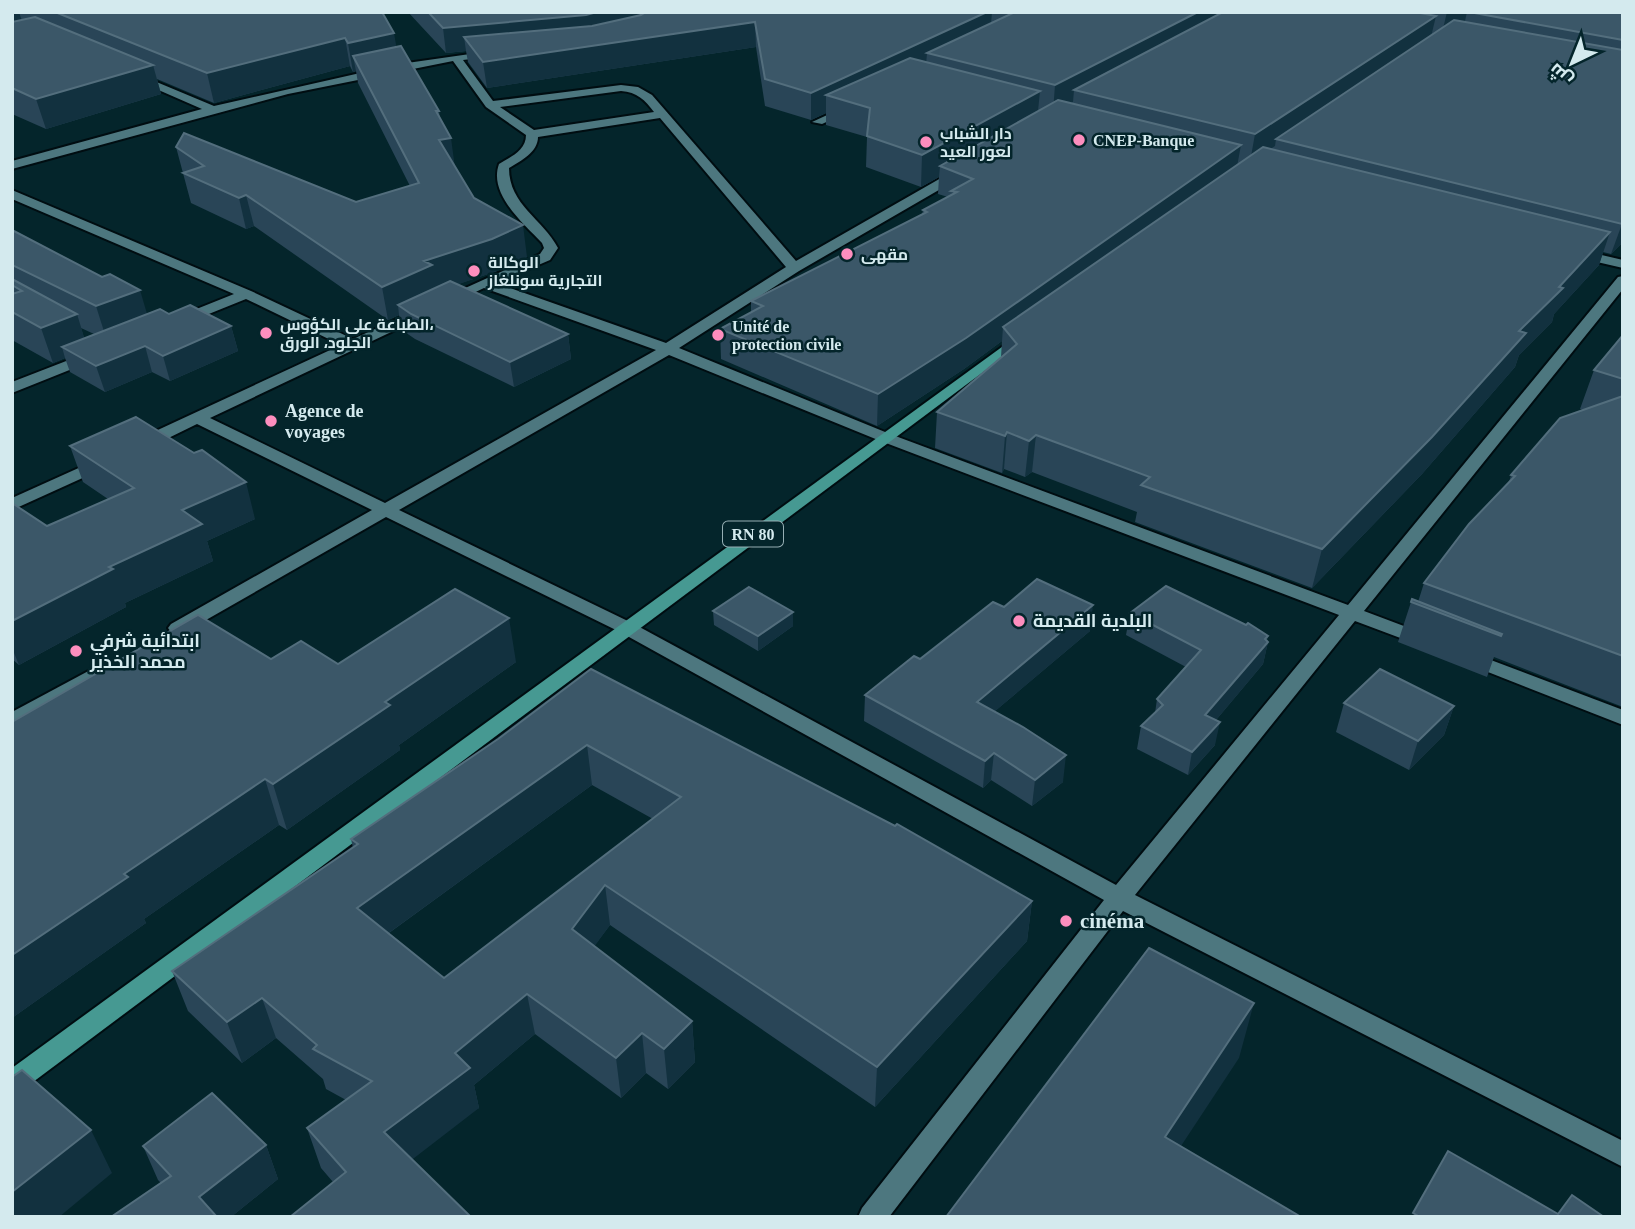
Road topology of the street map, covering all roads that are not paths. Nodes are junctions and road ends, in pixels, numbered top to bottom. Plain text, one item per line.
1 (499, 54) edge
2 (456, 57) junction
3 (122, 70) edge
4 (863, 101) edge
5 (490, 105) junction
6 (211, 109) junction
7 (661, 114) junction
8 (818, 122) edge
9 (532, 134) junction
10 (12, 165) edge
11 (970, 167) edge
12 (12, 194) edge
13 (1556, 248) edge
14 (1623, 264) edge
15 (794, 268) junction
16 (1623, 280) edge
17 (485, 284) junction
18 (246, 294) junction
19 (170, 324) edge
20 (1040, 324) edge
21 (94, 344) edge
22 (353, 345) junction
23 (668, 349) junction
24 (12, 388) edge
25 (197, 418) junction
26 (884, 437) junction
27 (12, 505) edge
28 (387, 510) junction
29 (1352, 612) junction
30 (628, 628) junction
31 (169, 633) edge
32 (109, 667) edge
33 (1623, 718) edge
34 (12, 721) edge
35 (1119, 898) junction
36 (12, 1083) edge
37 (1623, 1155) edge
38 (872, 1217) edge

1 - 2 street
2 - 5 street
2 - 6 street
3 - 6 street
4 - 8 street
5 - 7 street
5 - 9 street
6 - 10 street
7 - 9 street
7 - 15 street
9 - 17 street
11 - 15 street
12 - 18 street
13 - 14 street
15 - 23 street
16 - 29 street
17 - 22 street
17 - 23 street
18 - 19 street
18 - 22 street
20 - 26 main road, RN 80
21 - 24 street
22 - 25 street
23 - 26 street
23 - 28 street
25 - 27 street
25 - 28 street
26 - 29 street
26 - 30 main road, RN 80
28 - 30 street
28 - 31 street
29 - 33 street
29 - 35 street
30 - 35 street
30 - 36 main road, RN 80
32 - 34 street
35 - 37 street
35 - 38 street

